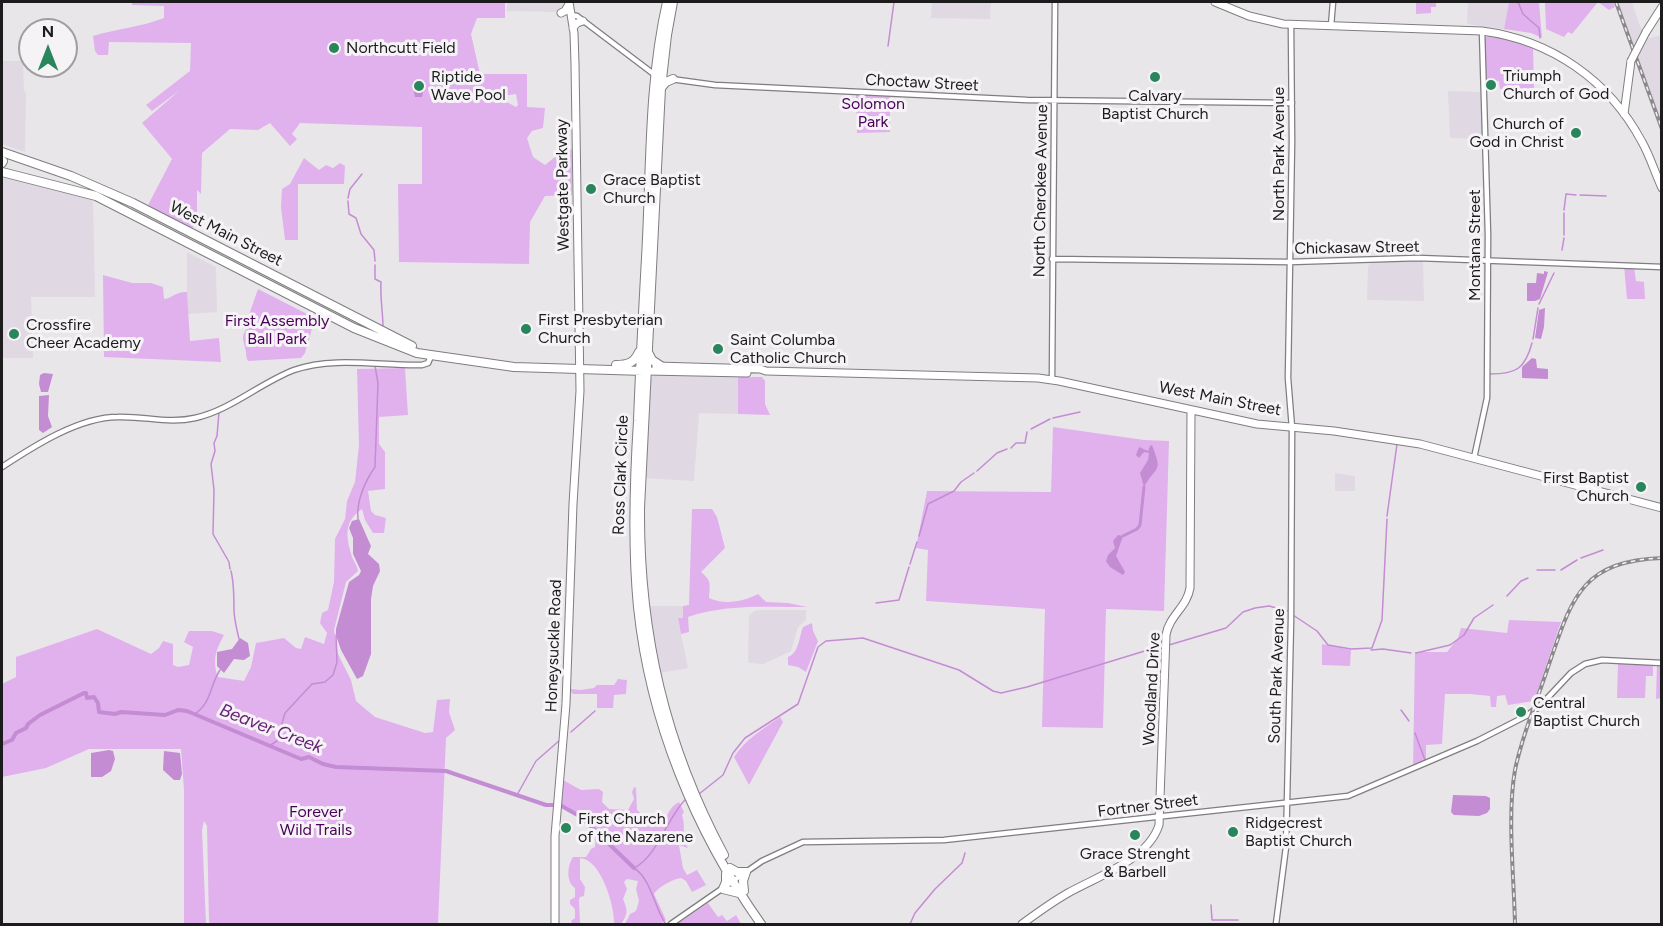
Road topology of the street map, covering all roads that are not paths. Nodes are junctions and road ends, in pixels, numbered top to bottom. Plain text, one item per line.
1 (569, 2) edge
2 (667, 2) edge
3 (674, 2) edge
4 (1055, 2) edge
5 (1215, 2) edge
6 (1332, 2) edge
7 (1662, 7) edge
8 (561, 13) dead end
9 (571, 15) junction
10 (583, 21) junction
11 (1291, 25) junction
12 (1331, 26) junction
13 (573, 28) junction
14 (1482, 31) junction
15 (647, 69) joint
16 (663, 74) junction
17 (1054, 100) junction
18 (1292, 103) junction
19 (1624, 105) junction
20 (655, 149) junction
21 (2, 164) edge
22 (46, 167) junction
23 (36, 180) junction
24 (1662, 188) edge
25 (143, 208) junction
26 (125, 210) junction
27 (152, 213) junction
28 (137, 216) junction
29 (651, 231) junction
30 (193, 234) junction
31 (183, 240) junction
32 (226, 256) junction
33 (1052, 259) junction
34 (1488, 261) junction
35 (1290, 262) junction
36 (1662, 267) edge
37 (648, 275) junction
38 (276, 277) junction
39 (269, 284) junction
40 (349, 314) junction
41 (337, 320) junction
42 (389, 339) junction
43 (645, 351) junction
44 (431, 355) junction
45 (580, 366) junction
46 (626, 368) junction
47 (644, 368) junction
48 (660, 369) junction
49 (1052, 380) junction
50 (643, 383) junction
51 (1179, 407) junction
52 (1191, 410) junction
53 (1204, 413) junction
54 (1191, 422) junction
55 (1292, 428) junction
56 (1474, 458) junction
57 (2, 467) edge
58 (1662, 508) edge
59 (1662, 663) edge
60 (680, 770) junction
61 (1286, 803) junction
62 (1160, 817) junction
63 (1156, 844) dead end
64 (1148, 846) junction
65 (728, 869) junction
66 (746, 872) junction
67 (735, 880) junction
68 (723, 889) junction
69 (742, 892) junction
70 (555, 924) edge
71 (670, 924) edge
72 (761, 924) edge
73 (767, 924) edge
74 (1022, 924) edge
75 (1276, 924) edge

1 - 8 main road
1 - 9 main road, Westgate Parkway
2 - 16 highway, Ross Clark Circle
3 - 16 highway, Ross Clark Circle
4 - 17 street, North Cherokee Avenue
5 - 11 main road
6 - 12 street
7 - 19 main road, bridge
9 - 10 street
9 - 13 main road, Westgate Parkway
10 - 13 main road
10 - 15 street
11 - 12 main road
11 - 18 street, North Park Avenue
12 - 14 main road
13 - 45 main road, Westgate Parkway
14 - 19 main road
14 - 34 street, Montana Street
15 - 16 highway
16 - 17 street, Choctaw Street
16 - 20 highway, Ross Clark Circle
16 - 20 highway, Ross Clark Circle
17 - 18 street, Choctaw Street
17 - 33 street, North Cherokee Avenue
18 - 35 street, North Park Avenue
19 - 24 main road
20 - 29 highway, Ross Clark Circle
21 - 22 highway, West Main Street
21 - 23 highway, West Main Street
22 - 23 highway
22 - 25 highway, West Main Street
23 - 26 highway, West Main Street
25 - 26 highway
25 - 27 highway, West Main Street
26 - 28 highway, West Main Street
27 - 28 highway
27 - 30 highway, West Main Street
28 - 31 highway, West Main Street
29 - 37 highway, Ross Clark Circle
29 - 37 highway, Ross Clark Circle
30 - 31 highway
30 - 32 highway, West Main Street
31 - 32 highway, West Main Street
32 - 38 highway, West Main Street
32 - 39 highway, West Main Street
33 - 35 street, Chickasaw Street
33 - 49 street, North Cherokee Avenue
34 - 35 street, Chickasaw Street
34 - 36 street, Chickasaw Street
34 - 56 street, Montana Street
35 - 55 street, North Park Avenue
37 - 43 highway, Ross Clark Circle
37 - 43 highway, Ross Clark Circle
38 - 39 highway
38 - 40 highway, West Main Street
39 - 41 highway, West Main Street
40 - 41 highway
40 - 42 highway, West Main Street
41 - 42 highway, West Main Street
42 - 44 highway, West Main Street
43 - 46 highway
43 - 47 highway, Ross Clark Circle
43 - 48 highway
44 - 45 highway, West Main Street
44 - 57 street
45 - 46 highway, West Main Street
45 - 70 main road, Honeysuckle Road
46 - 47 highway, West Main Street
46 - 50 highway
47 - 48 main road, West Main Street
47 - 50 highway, Ross Clark Circle
48 - 49 main road, West Main Street
48 - 50 highway
49 - 51 main road, West Main Street
50 - 60 highway, Ross Clark Circle
51 - 52 main road, West Main Street
51 - 54 main road
52 - 53 main road, West Main Street
52 - 54 main road, Woodland Drive
53 - 54 main road
53 - 55 main road, West Main Street
54 - 62 main road, Woodland Drive
55 - 56 main road, West Main Street
55 - 61 street, South Park Avenue
56 - 58 main road, West Main Street
59 - 61 street, Fortner Street
60 - 65 highway, Ross Clark Circle
60 - 65 highway, Ross Clark Circle
61 - 62 street, Fortner Street
61 - 75 street, South Park Avenue
62 - 64 main road, Woodland Drive
62 - 66 street, Fortner Street
63 - 64 main road
64 - 74 main road
65 - 66 highway
65 - 67 highway, Ross Clark Circle
65 - 68 highway
66 - 67 street, Fortner Street
66 - 69 highway
67 - 68 street, Fortner Street
67 - 69 highway, Ross Clark Circle
68 - 69 highway
68 - 71 street, Fortner Street
69 - 72 highway, Ross Clark Circle
69 - 73 highway, Ross Clark Circle

